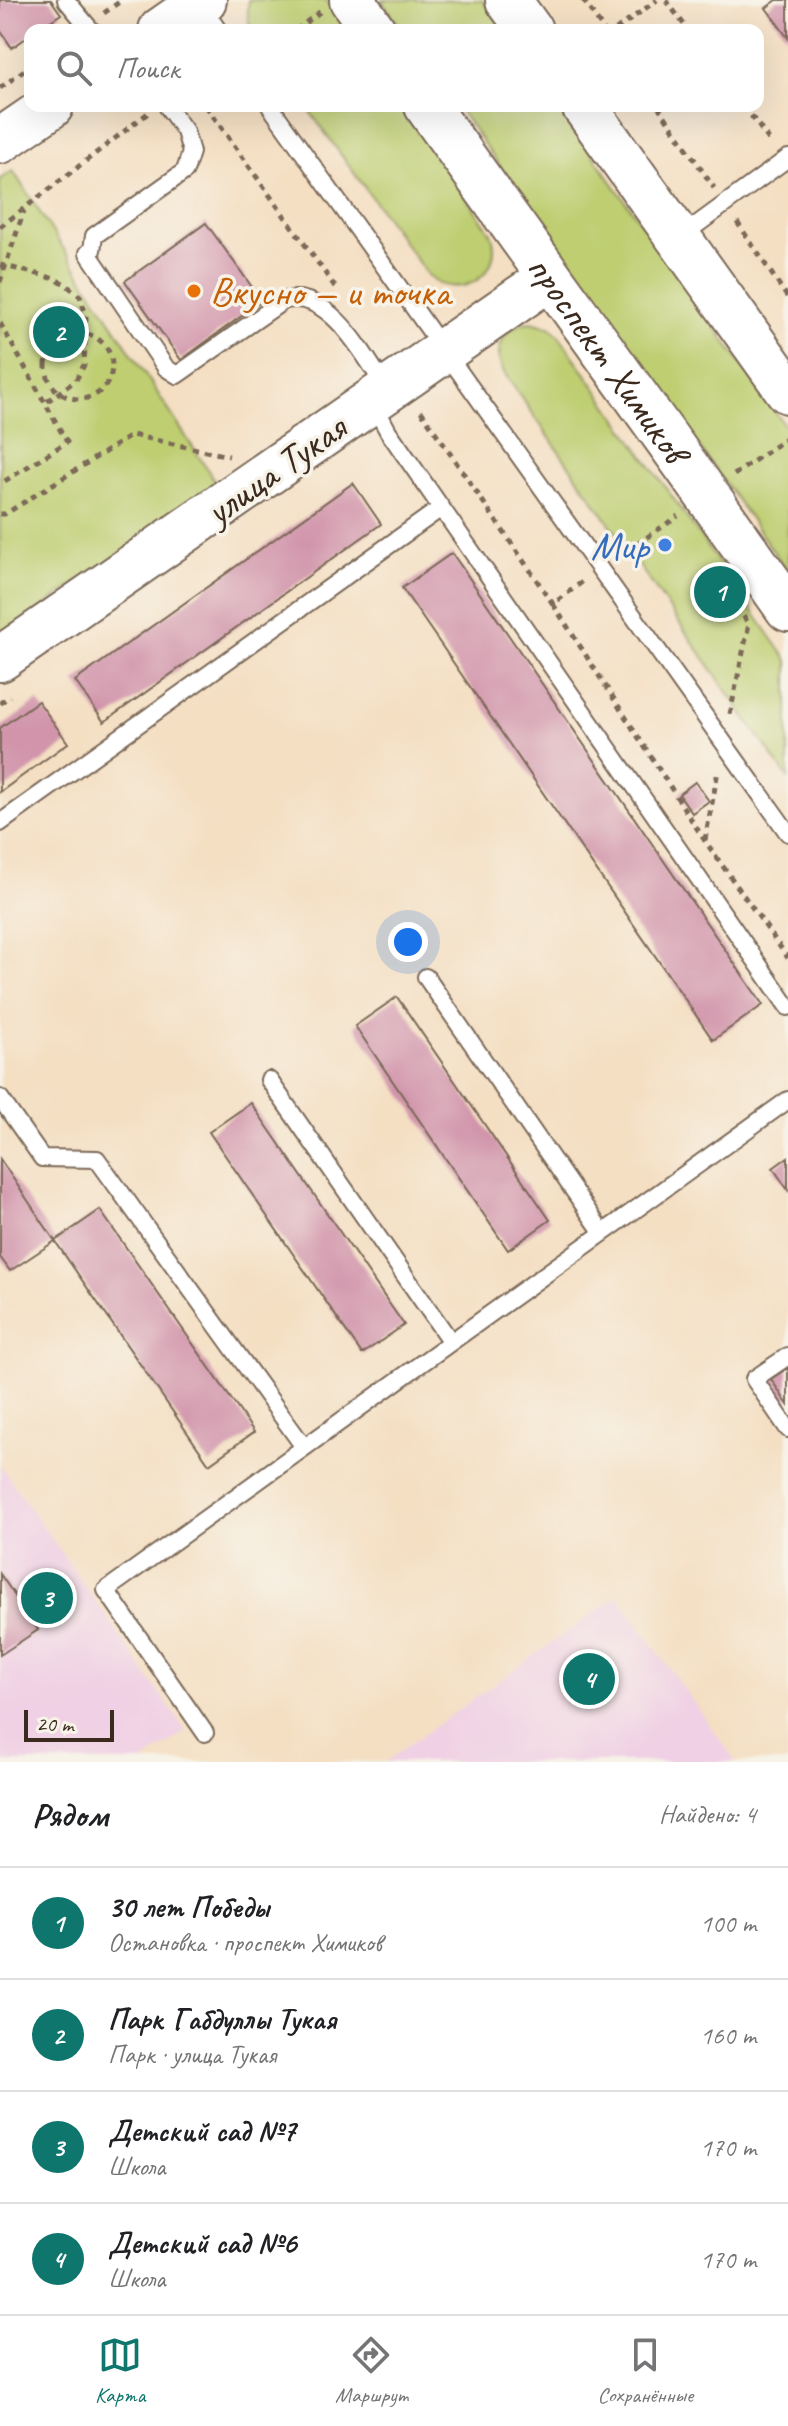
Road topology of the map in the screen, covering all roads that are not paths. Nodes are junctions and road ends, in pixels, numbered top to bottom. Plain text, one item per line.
1 (66, 0) edge
2 (508, 0) edge
3 (339, 4) edge
4 (205, 8) edge
5 (86, 24) edge
6 (173, 24) edge
7 (365, 24) edge
8 (526, 24) edge
9 (42, 112) edge
10 (171, 112) edge
11 (274, 112) edge
12 (431, 112) edge
13 (588, 112) edge
14 (0, 141) edge
15 (786, 159) edge
16 (679, 238) junction
17 (549, 278) junction
18 (442, 350) junction
19 (788, 391) edge
20 (393, 402) junction
21 (441, 508) junction
22 (788, 609) edge
23 (0, 659) edge
24 (0, 823) edge
25 (788, 833) edge
26 (426, 977) dead end
27 (788, 1007) edge
28 (269, 1080) dead end
29 (0, 1098) edge
30 (788, 1100) edge
31 (603, 1233) junction
32 (451, 1342) junction
33 (788, 1356) edge
34 (788, 1429) edge
35 (304, 1447) junction
36 (205, 1733) dead end

1 - 5 lane
2 - 8 main road
3 - 7 main road
4 - 6 main road
9 - 14 main road
10 - 20 lane
11 - 18 lane
12 - 17 main road, проспект Химиков
13 - 16 main road
15 - 16 lane
16 - 19 main road
17 - 18 main road, улица Тукая
17 - 22 main road, проспект Химиков
18 - 20 main road, улица Тукая
18 - 25 lane
20 - 21 lane
20 - 23 main road, улица Тукая
21 - 24 lane
21 - 27 lane
26 - 31 lane
28 - 32 lane
29 - 35 lane
30 - 31 lane
31 - 32 lane
32 - 35 lane
33 - 34 lane
35 - 36 lane

